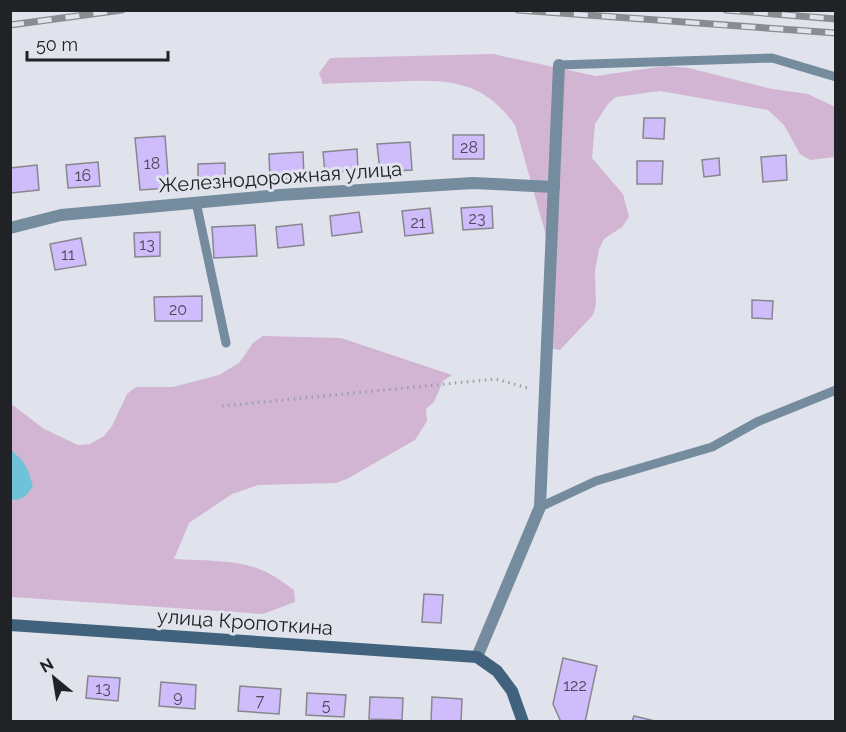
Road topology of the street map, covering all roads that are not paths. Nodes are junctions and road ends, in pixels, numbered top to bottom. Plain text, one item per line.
1 (559, 65) joint
2 (836, 77) edge
3 (554, 187) junction
4 (196, 202) junction
5 (10, 228) edge
6 (226, 343) dead end
7 (836, 390) edge
8 (540, 507) junction
9 (10, 625) edge
10 (477, 657) junction
11 (523, 722) edge

1 - 2 lane
1 - 3 street
3 - 4 street, Железнодорожная улица
3 - 8 street
4 - 5 street, Железнодорожная улица
4 - 6 lane
7 - 8 lane
8 - 10 street
9 - 10 main road, улица Кропоткина
10 - 11 main road

